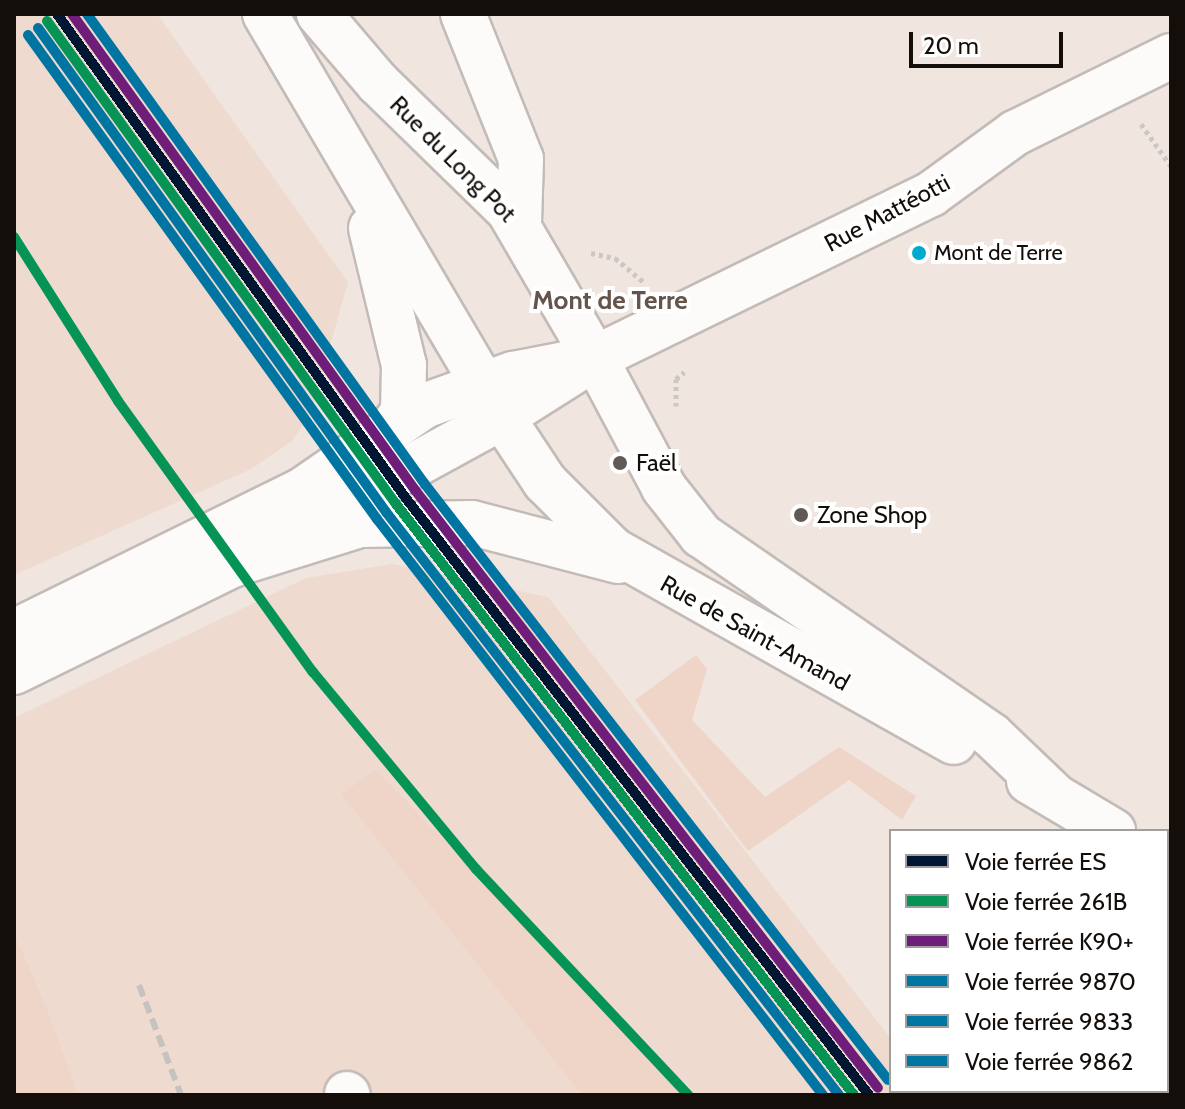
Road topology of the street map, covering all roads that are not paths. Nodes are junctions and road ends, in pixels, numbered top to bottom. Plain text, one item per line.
1 (265, 14) edge
2 (319, 14) edge
3 (463, 14) edge
4 (1171, 56) edge
5 (332, 133) junction
6 (519, 224) junction
7 (595, 358) junction
8 (492, 401) junction
9 (410, 414) junction
10 (232, 565) junction
11 (636, 566) junction
12 (14, 632) edge
13 (14, 672) edge
14 (1053, 794) junction
15 (1110, 829) edge

1 - 5 main road
2 - 6 main road, Rue du Long Pot
3 - 6 main road
4 - 7 main road, Rue Mattéotti
5 - 8 main road
5 - 9 main road
6 - 7 main road, Rue du Long Pot
7 - 8 main road, Rue Mattéotti
7 - 14 main road, Rue de Saint-Amand
8 - 9 main road
8 - 10 main road
8 - 11 main road, Rue de Saint-Amand
9 - 12 main road
10 - 11 main road
10 - 13 main road
11 - 14 main road, Rue de Saint-Amand
14 - 15 main road, Rue de Saint-Amand

